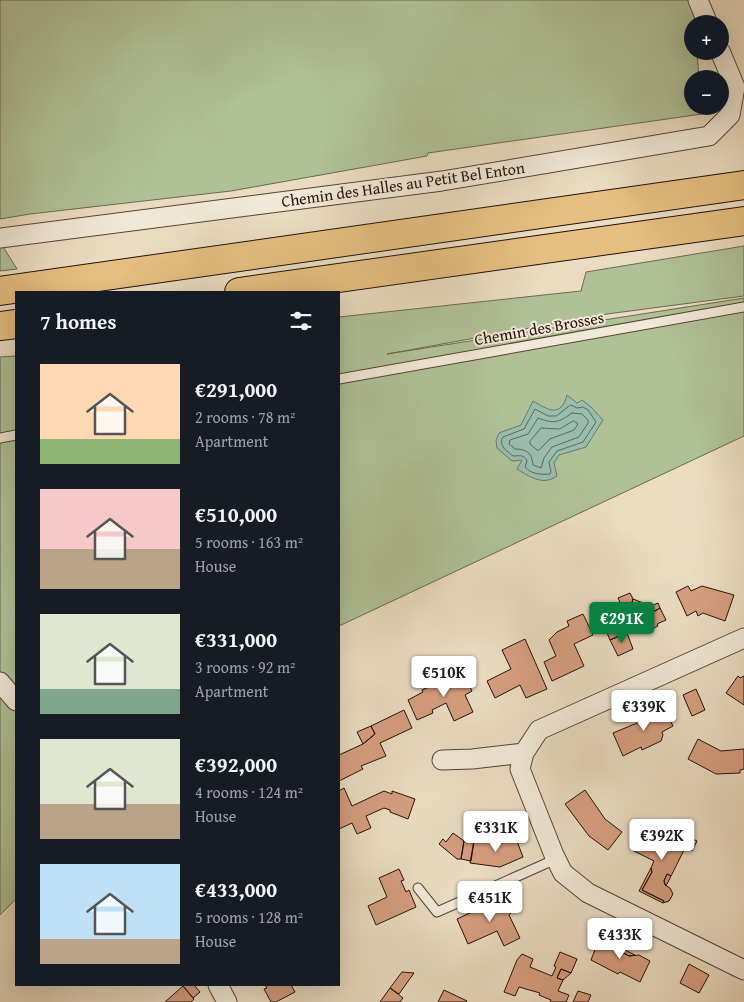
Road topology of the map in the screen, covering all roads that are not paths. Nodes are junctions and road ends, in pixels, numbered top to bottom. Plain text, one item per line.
1 (698, 0) edge
2 (704, 15) edge
3 (724, 60) edge
4 (744, 185) edge
5 (744, 221) edge
6 (0, 238) edge
7 (0, 291) edge
8 (246, 291) edge
9 (744, 307) edge
10 (15, 324) edge
11 (0, 326) edge
12 (340, 379) edge
13 (15, 435) edge
14 (0, 438) edge
15 (744, 638) edge
16 (0, 682) edge
17 (15, 700) edge
18 (524, 753) junction
19 (442, 760) dead end
20 (556, 859) junction
21 (418, 888) dead end
22 (744, 970) edge
23 (219, 986) edge
24 (227, 1002) edge

1 - 2 street
3 - 6 street, Chemin des Halles au Petit Bel Enton
4 - 7 highway
5 - 8 highway
9 - 12 lane, Chemin des Brosses
10 - 11 highway
13 - 14 lane
15 - 18 street
16 - 17 street
18 - 19 street
18 - 20 street
20 - 21 lane
20 - 22 street
23 - 24 street

